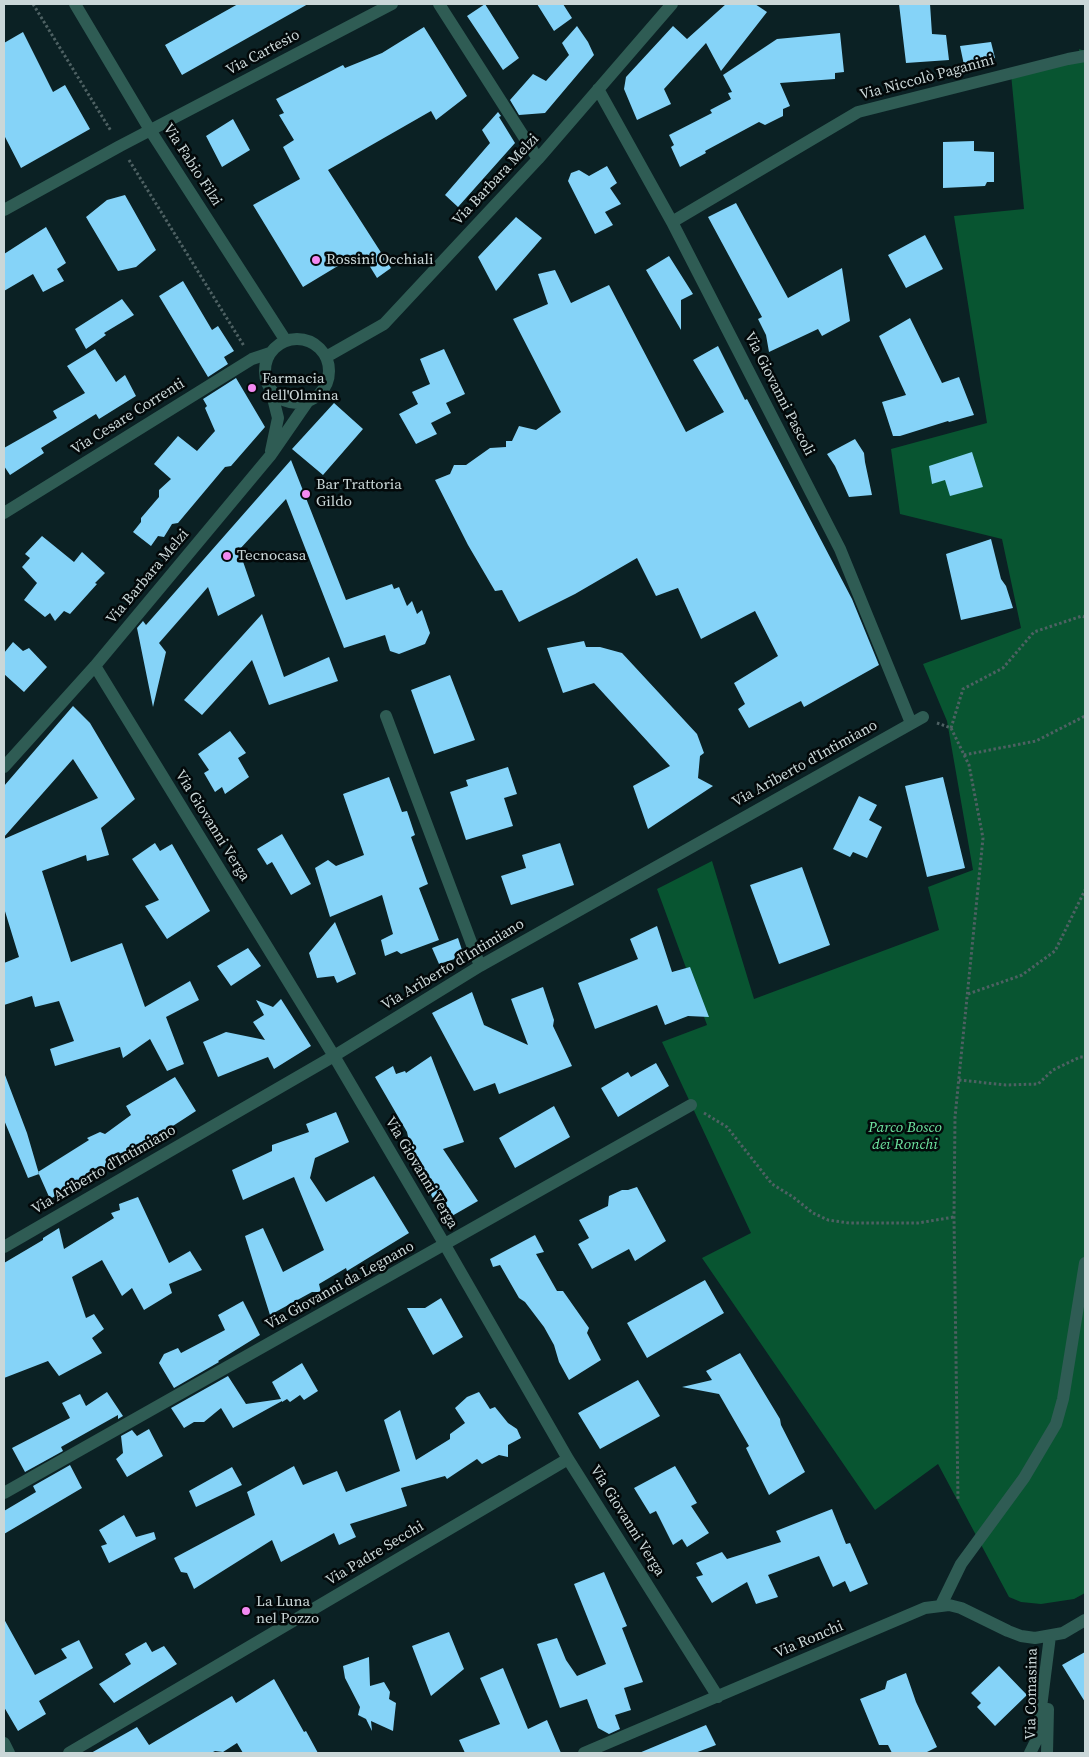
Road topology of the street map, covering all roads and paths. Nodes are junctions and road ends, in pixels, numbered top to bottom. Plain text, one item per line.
1 (33, 4) edge
2 (75, 4) edge
3 (392, 4) edge
4 (439, 4) edge
5 (672, 4) edge
6 (1085, 56) edge
7 (598, 89) junction
8 (150, 130) junction
9 (120, 146) junction
10 (538, 159) junction
11 (4, 210) edge
12 (672, 222) junction
13 (286, 341) junction
14 (270, 353) junction
15 (326, 357) junction
16 (252, 359) junction
17 (271, 390) junction
18 (308, 401) junction
19 (270, 456) junction
20 (4, 513) edge
21 (1085, 617) edge
22 (95, 666) junction
23 (386, 716) dead end
24 (1085, 716) edge
25 (923, 717) joint
26 (911, 724) junction
27 (951, 728) junction
28 (964, 755) junction
29 (4, 767) edge
30 (1085, 890) edge
31 (480, 966) junction
32 (968, 994) junction
33 (334, 1056) junction
34 (1085, 1057) edge
35 (959, 1080) junction
36 (691, 1105) joint
37 (954, 1218) junction
38 (445, 1245) junction
39 (4, 1248) edge
40 (1085, 1263) edge
41 (568, 1458) junction
42 (4, 1493) edge
43 (958, 1500) dead end
44 (941, 1605) junction
45 (1085, 1620) edge
46 (1050, 1636) junction
47 (718, 1697) junction
48 (4, 1743) edge
49 (9, 1753) edge
50 (69, 1753) edge
51 (584, 1753) edge
52 (1030, 1753) edge
53 (1047, 1753) edge

1 - 9 path
2 - 8 street, Via Fabio Filzi
3 - 8 street, Via Cartesio
4 - 10 street
5 - 7 street, Via Barbara Melzi
6 - 12 street, Via Niccolò Paganini
7 - 10 street, Via Barbara Melzi
7 - 12 street, Via Giovanni Pascoli
8 - 9 street, Via Cartesio
8 - 13 street, Via Fabio Filzi
9 - 11 street, Via Cartesio
9 - 16 path
10 - 15 street, Via Barbara Melzi
12 - 26 street, Via Giovanni Pascoli
13 - 14 street
13 - 15 street
14 - 16 street, Via Cesare Correnti
14 - 17 street
15 - 18 street, Via Barbara Melzi
16 - 20 street, Via Cesare Correnti
17 - 18 street
17 - 19 street
18 - 19 street, Via Barbara Melzi
19 - 22 street, Via Barbara Melzi
21 - 27 path
22 - 29 street, Via Barbara Melzi
22 - 33 street, Via Giovanni Verga
23 - 31 street
24 - 28 path
25 - 26 street, Via Ariberto d'Intimiano
25 - 27 path
26 - 31 street, Via Ariberto d'Intimiano
27 - 28 path
28 - 32 path
30 - 32 path
31 - 33 street, Via Ariberto d'Intimiano
32 - 35 path
33 - 38 street, Via Giovanni Verga
33 - 39 street, Via Ariberto d'Intimiano
34 - 35 path
35 - 37 path
36 - 37 path
36 - 38 street, Via Giovanni da Legnano
37 - 43 path
38 - 41 street, Via Giovanni Verga
38 - 42 street, Via Giovanni da Legnano
40 - 44 street
41 - 47 street, Via Giovanni Verga
41 - 50 street, Via Padre Secchi
44 - 46 street, Via Ronchi
44 - 47 street, Via Ronchi
45 - 46 street, Via Ronchi
46 - 52 street, Via Comasina
46 - 53 street, Via Comasina
47 - 51 street, Via Ronchi
48 - 49 street

